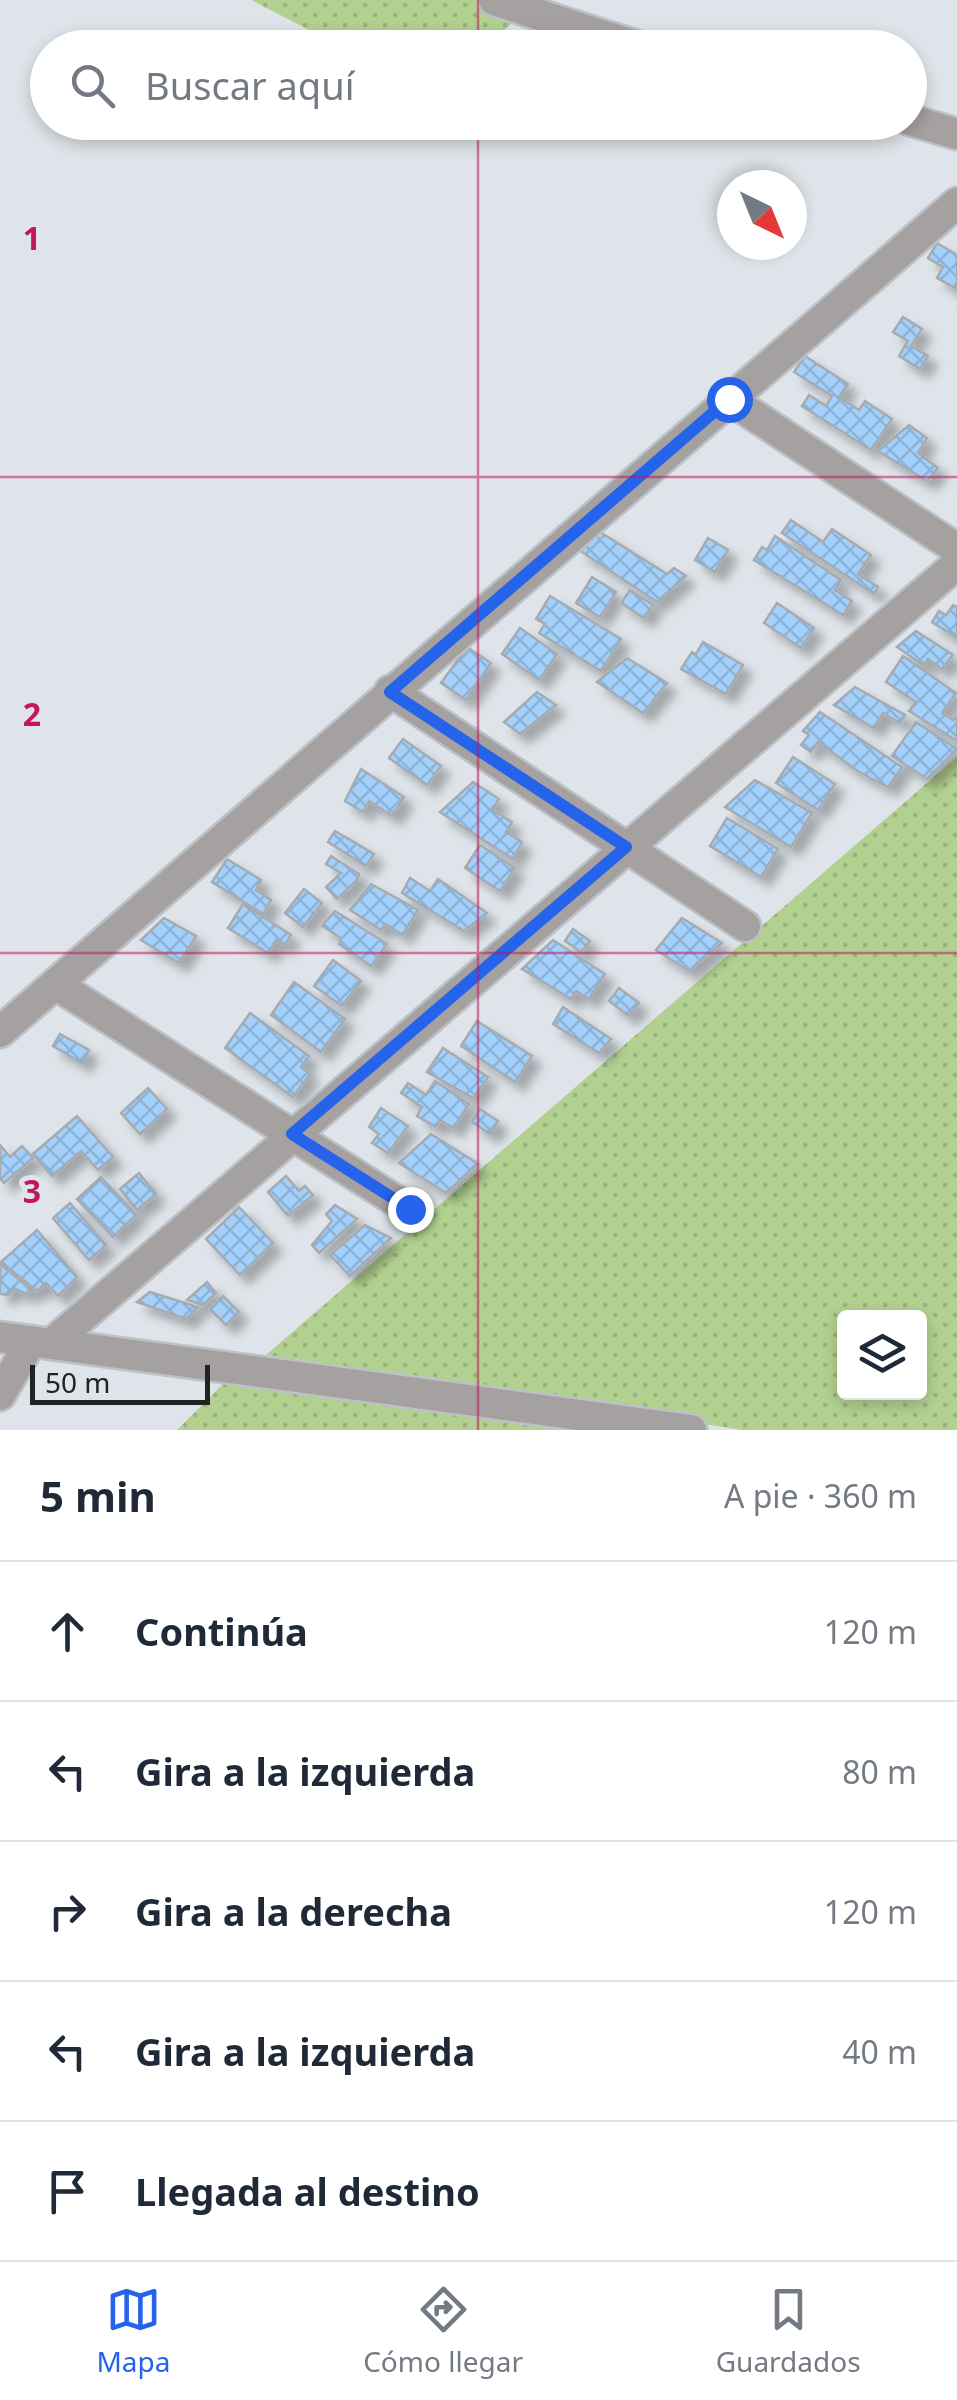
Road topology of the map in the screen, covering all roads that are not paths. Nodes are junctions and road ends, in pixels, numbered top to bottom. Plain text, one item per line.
1 (494, 0) edge
2 (586, 30) edge
3 (927, 125) edge
4 (957, 134) edge
5 (957, 202) edge
6 (729, 399) junction
7 (957, 548) edge
8 (957, 564) edge
9 (390, 692) junction
10 (626, 847) junction
11 (745, 926) dead end
12 (55, 984) junction
13 (0, 1032) edge
14 (292, 1134) junction
15 (410, 1209) dead end
16 (0, 1337) edge
17 (41, 1342) junction
18 (0, 1396) edge
19 (691, 1430) edge

1 - 2 street
3 - 4 street
5 - 6 street
6 - 7 street
6 - 9 street
8 - 10 street
9 - 10 street
9 - 12 street
10 - 11 street
10 - 14 street
12 - 13 street
12 - 14 street
14 - 15 street
14 - 17 street
16 - 17 street
17 - 18 street
17 - 19 street

